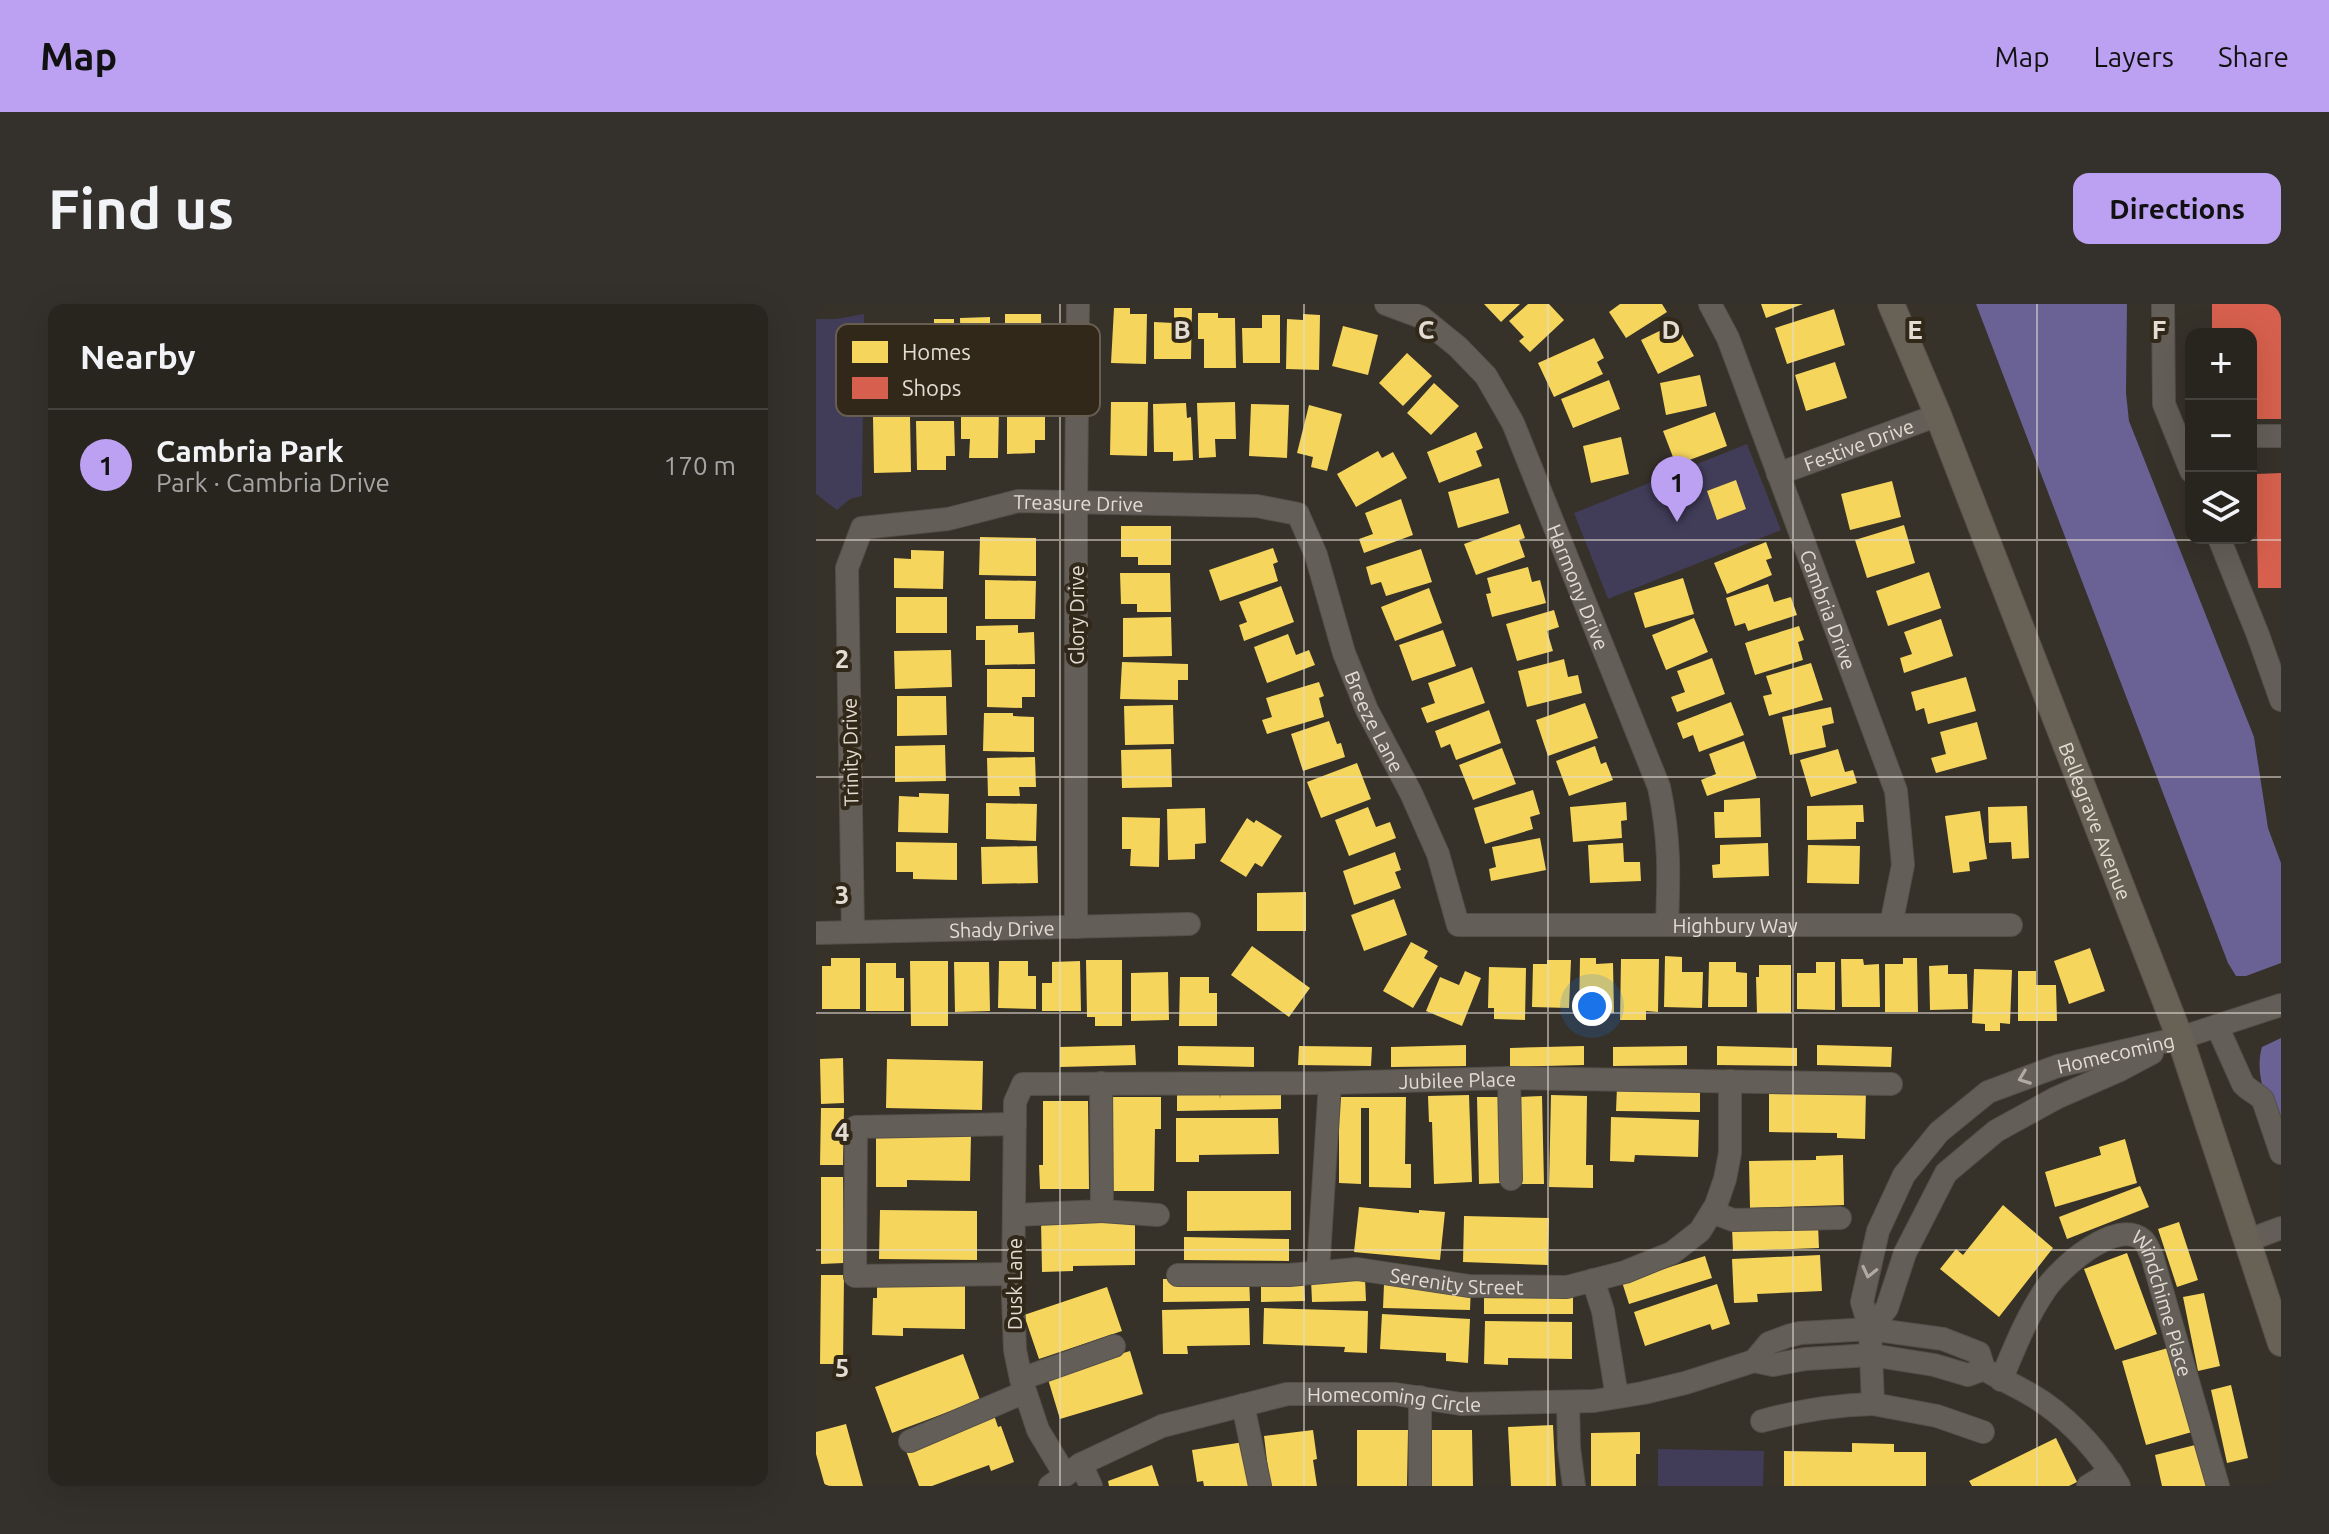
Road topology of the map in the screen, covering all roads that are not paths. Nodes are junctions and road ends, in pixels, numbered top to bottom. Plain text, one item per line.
1 (1078, 304) edge
2 (1386, 304) edge
3 (1710, 304) edge
4 (1891, 304) edge
5 (2163, 304) edge
6 (1425, 311) edge
7 (1078, 324) edge
8 (1938, 415) junction
9 (1077, 416) edge
10 (2184, 436) edge
11 (2257, 436) edge
12 (2281, 436) edge
13 (1778, 474) junction
14 (1076, 502) junction
15 (1298, 514) joint
16 (862, 528) joint
17 (2222, 544) edge
18 (2270, 635) edge
19 (2281, 700) edge
20 (1189, 924) dead end
21 (1458, 925) joint
22 (1667, 925) junction
23 (1891, 925) junction
24 (2011, 925) dead end
25 (1076, 927) junction
26 (853, 932) junction
27 (816, 933) edge
28 (2281, 1005) edge
29 (2217, 1026) junction
30 (2180, 1038) junction
31 (1509, 1078) junction
32 (1730, 1081) junction
33 (1101, 1083) junction
34 (1330, 1083) junction
35 (1023, 1084) joint
36 (1891, 1084) dead end
37 (1015, 1124) junction
38 (1926, 1148) junction
39 (2281, 1153) edge
40 (1950, 1171) junction
41 (1511, 1179) dead end
42 (1102, 1211) junction
43 (1712, 1212) junction
44 (1014, 1215) junction
45 (1158, 1215) dead end
46 (1840, 1218) dead end
47 (2281, 1228) edge
48 (2246, 1241) junction
49 (1318, 1272) junction
50 (1013, 1274) junction
51 (1178, 1275) dead end
52 (1593, 1280) junction
53 (1870, 1329) junction
54 (2281, 1343) edge
55 (1114, 1346) dead end
56 (1871, 1355) junction
57 (1754, 1361) junction
58 (1992, 1374) junction
59 (1023, 1385) junction
60 (1420, 1397) junction
61 (1617, 1397) junction
62 (1568, 1402) junction
63 (1873, 1404) junction
64 (1243, 1405) junction
65 (1762, 1421) dead end
66 (1983, 1432) dead end
67 (910, 1441) dead end
68 (1065, 1475) edge
69 (2115, 1479) edge
70 (1091, 1486) edge
71 (1260, 1486) edge
72 (1420, 1486) edge
73 (1574, 1486) edge
74 (2088, 1486) edge
75 (2218, 1486) edge

1 - 7 street, Glory Drive
2 - 6 street, Harmony Drive
3 - 13 street, Cambria Drive
4 - 8 main road, Bellegrave Avenue
5 - 10 street
6 - 22 street, Harmony Drive
8 - 13 street, Festive Drive
8 - 30 main road, Bellegrave Avenue
9 - 14 street, Glory Drive
11 - 12 street
13 - 23 street, Cambria Drive
14 - 15 street, Treasure Drive
14 - 16 street, Treasure Drive
14 - 25 street, Glory Drive
15 - 21 street, Breeze Lane
16 - 26 street, Trinity Drive
17 - 18 street
18 - 19 street
20 - 25 street, Shady Drive
21 - 22 street, Highbury Way
22 - 23 street, Highbury Way
23 - 24 street, Highbury Way
25 - 26 street, Shady Drive
26 - 27 street, Shady Drive
28 - 29 street
29 - 30 street
29 - 39 street
30 -> 38 street, Homecoming
30 - 40 street, Homecoming
30 - 48 main road, Bellegrave Avenue
31 - 32 street, Jubilee Place
31 - 34 street, Jubilee Place
31 - 41 street
32 - 36 street, Jubilee Place
32 - 43 street, Serenity Street
33 - 34 street, Jubilee Place
33 - 35 street, Jubilee Place
33 - 42 street
34 - 49 street
35 - 37 street, Dusk Lane
37 - 44 street, Dusk Lane
37 - 50 street
38 - 40 street
38 -> 53 street, Homecoming
40 - 53 street, Homecoming
42 - 44 street
42 - 45 street
43 - 46 street
43 - 52 street, Serenity Street
44 - 50 street, Dusk Lane
47 - 48 street
48 - 54 main road, Bellegrave Avenue
49 - 51 street, Serenity Street
49 - 52 street, Serenity Street
50 - 59 street, Dusk Lane
52 - 61 street
53 - 56 street
53 - 57 street, Homecoming Circle
53 - 58 street, Homecoming Circle
55 - 59 street
56 - 57 street, Homecoming Circle
56 - 58 street, Homecoming Circle
56 - 63 street
57 - 61 street, Homecoming Circle
58 - 69 street, Homecoming Circle
58 - 75 street, Windchime Place
59 - 67 street
59 - 68 street, Dusk Lane
60 - 62 street, Homecoming Circle
60 - 64 street, Homecoming Circle
60 - 72 street
61 - 62 street, Homecoming Circle
62 - 73 street
63 - 65 street
63 - 66 street
64 - 68 street, Homecoming Circle
64 - 71 street
68 - 70 street, Dusk Lane
69 - 74 street

